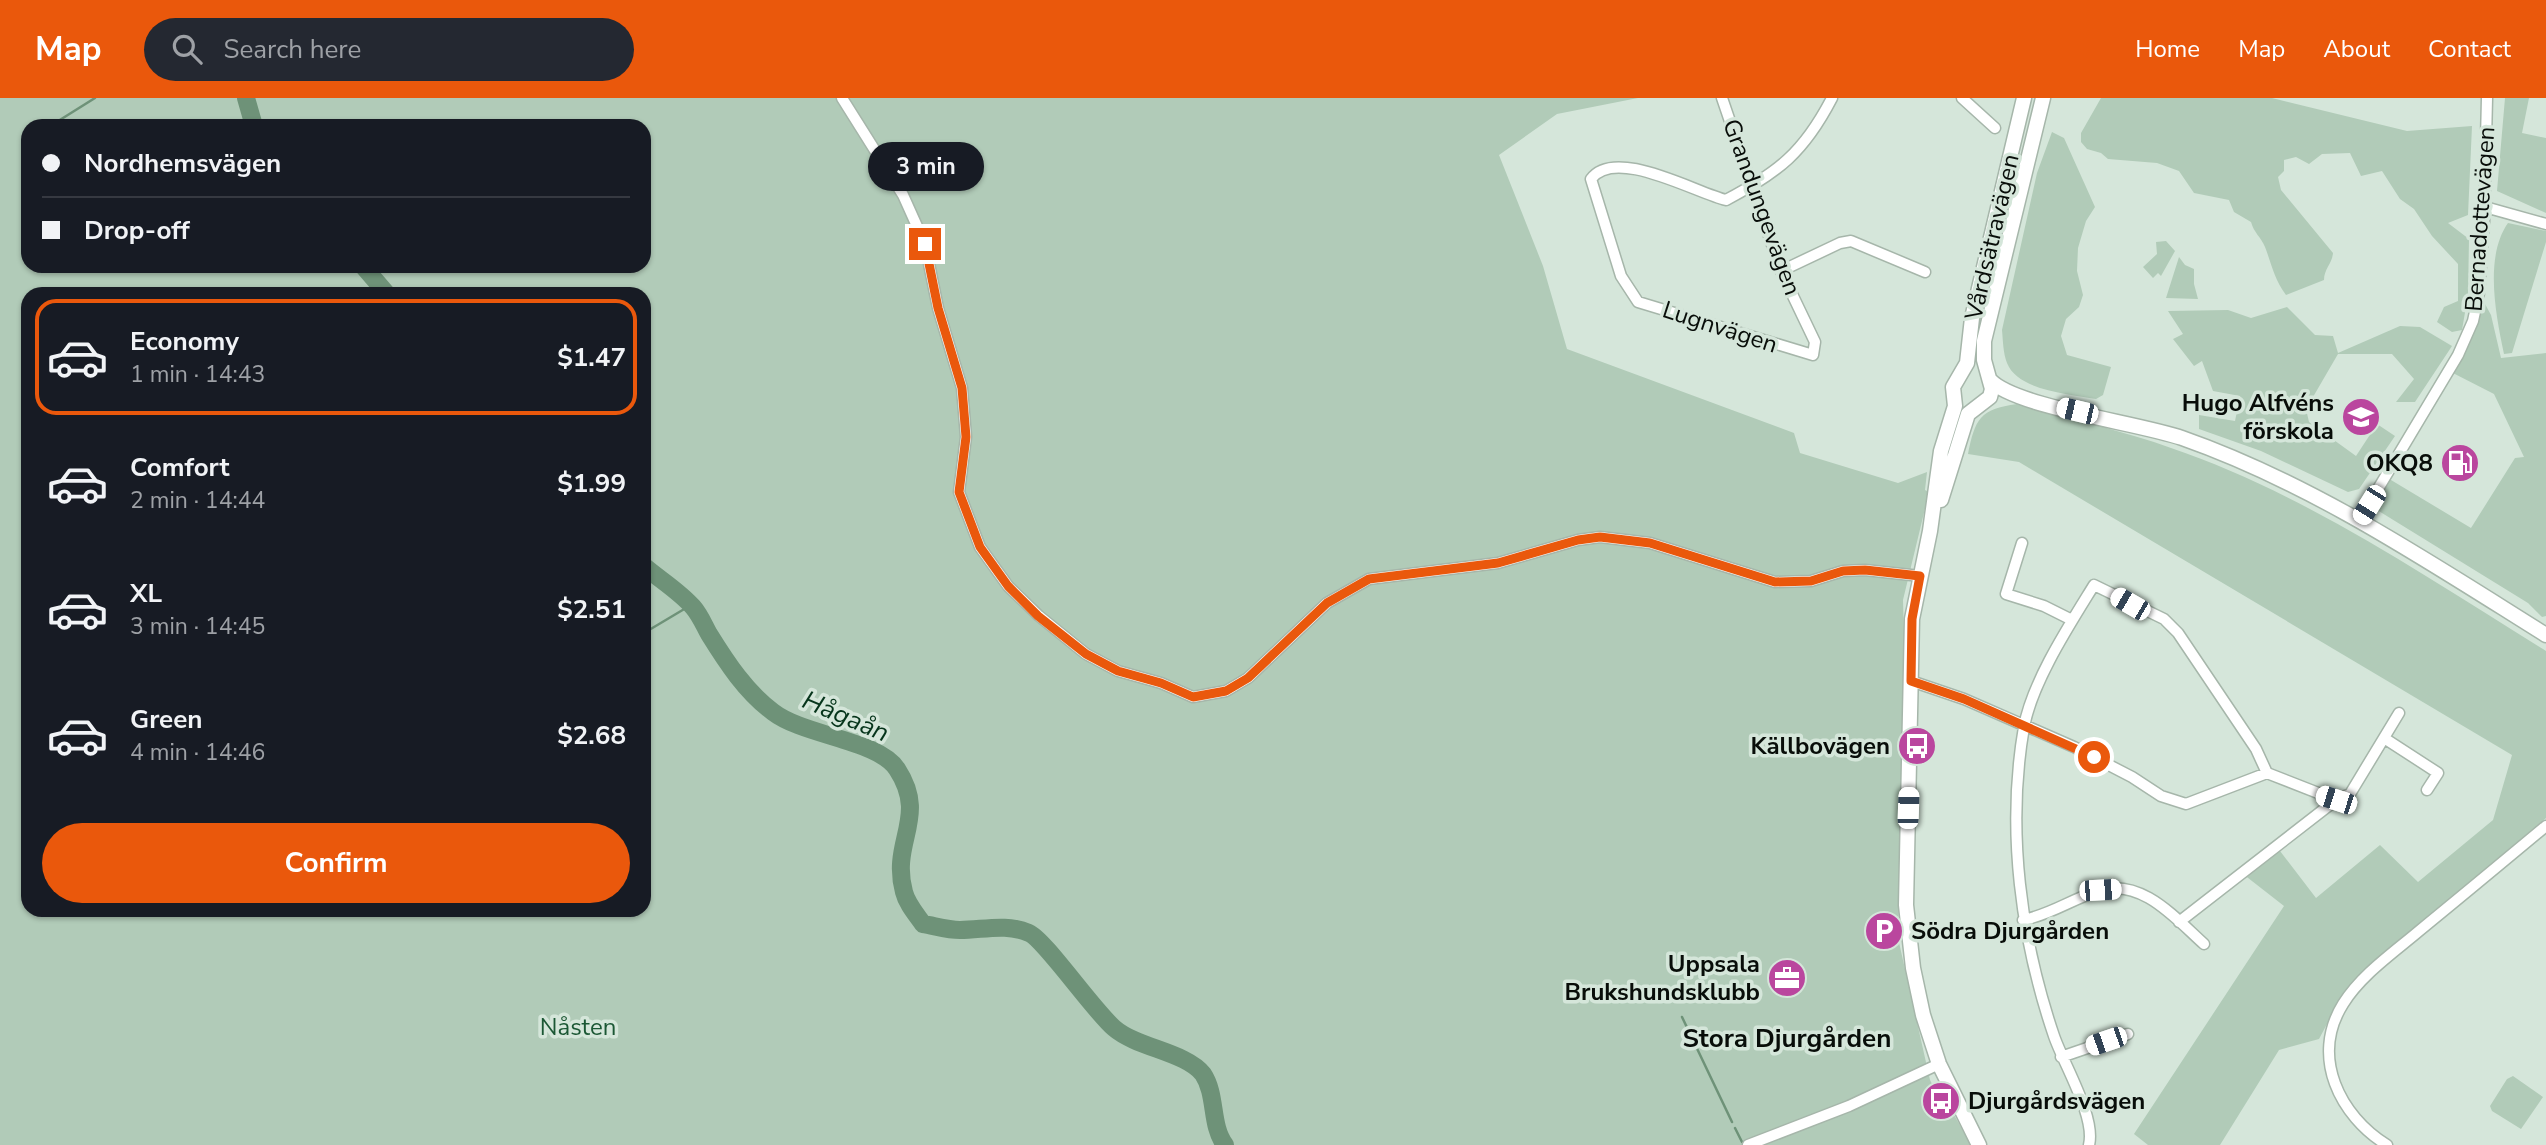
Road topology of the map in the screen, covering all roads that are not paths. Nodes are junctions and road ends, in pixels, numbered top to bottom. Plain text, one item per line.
1 (842, 98) edge
2 (1723, 98) edge
3 (1832, 98) edge
4 (1962, 98) edge
5 (2024, 98) edge
6 (2043, 98) edge
7 (2487, 98) edge
8 (1995, 128) dead end
9 (1753, 185) junction
10 (2485, 207) junction
11 (2546, 224) edge
12 (1780, 271) junction
13 (1925, 272) dead end
14 (1813, 355) joint
15 (1959, 374) junction
16 (1989, 377) junction
17 (1954, 396) junction
18 (2024, 398) junction
19 (1982, 405) junction
20 (2360, 519) junction
21 (1930, 531) junction
22 (2022, 543) dead end
23 (1920, 576) junction
24 (2073, 620) junction
25 (2546, 635) edge
26 (1911, 681) junction
27 (2399, 713) dead end
28 (2024, 726) junction
29 (2384, 738) junction
30 (2267, 773) junction
31 (2427, 790) dead end
32 (2336, 800) junction
33 (2546, 826) edge
34 (2023, 920) junction
35 (2179, 922) junction
36 (2204, 944) dead end
37 (2128, 1034) dead end
38 (2061, 1057) junction
39 (1938, 1064) junction
40 (1748, 1145) edge
41 (1979, 1145) edge
42 (2089, 1145) edge
43 (2387, 1145) edge

1 - 23 street
2 - 9 street, Grandungevägen
3 - 9 street
4 - 8 street
5 - 15 street, Vårdsätravägen
6 - 16 street, Vårdsätravägen
7 - 10 street, Bernadottevägen
9 - 12 street, Grandungevägen
9 - 14 street, Lugnvägen
10 - 11 street
10 - 20 street, Bernadottevägen
12 - 13 street
12 - 14 street, Grandungevägen
15 - 16 street
15 - 17 street
16 - 18 street
16 - 19 street
17 - 19 street
17 - 21 street
18 - 19 street
18 - 20 street
19 - 21 street
20 - 25 street
21 - 23 street
22 - 24 street
23 - 26 street
24 - 28 street
24 - 30 street
26 - 28 street
26 - 39 street
27 - 29 street
28 - 30 street
28 - 34 street
29 - 31 street
29 - 32 street
30 - 32 street
32 - 35 street
33 - 43 street
34 - 35 street
34 - 38 street
35 - 36 street
37 - 38 street
38 - 42 street
39 - 40 street
39 - 41 street

